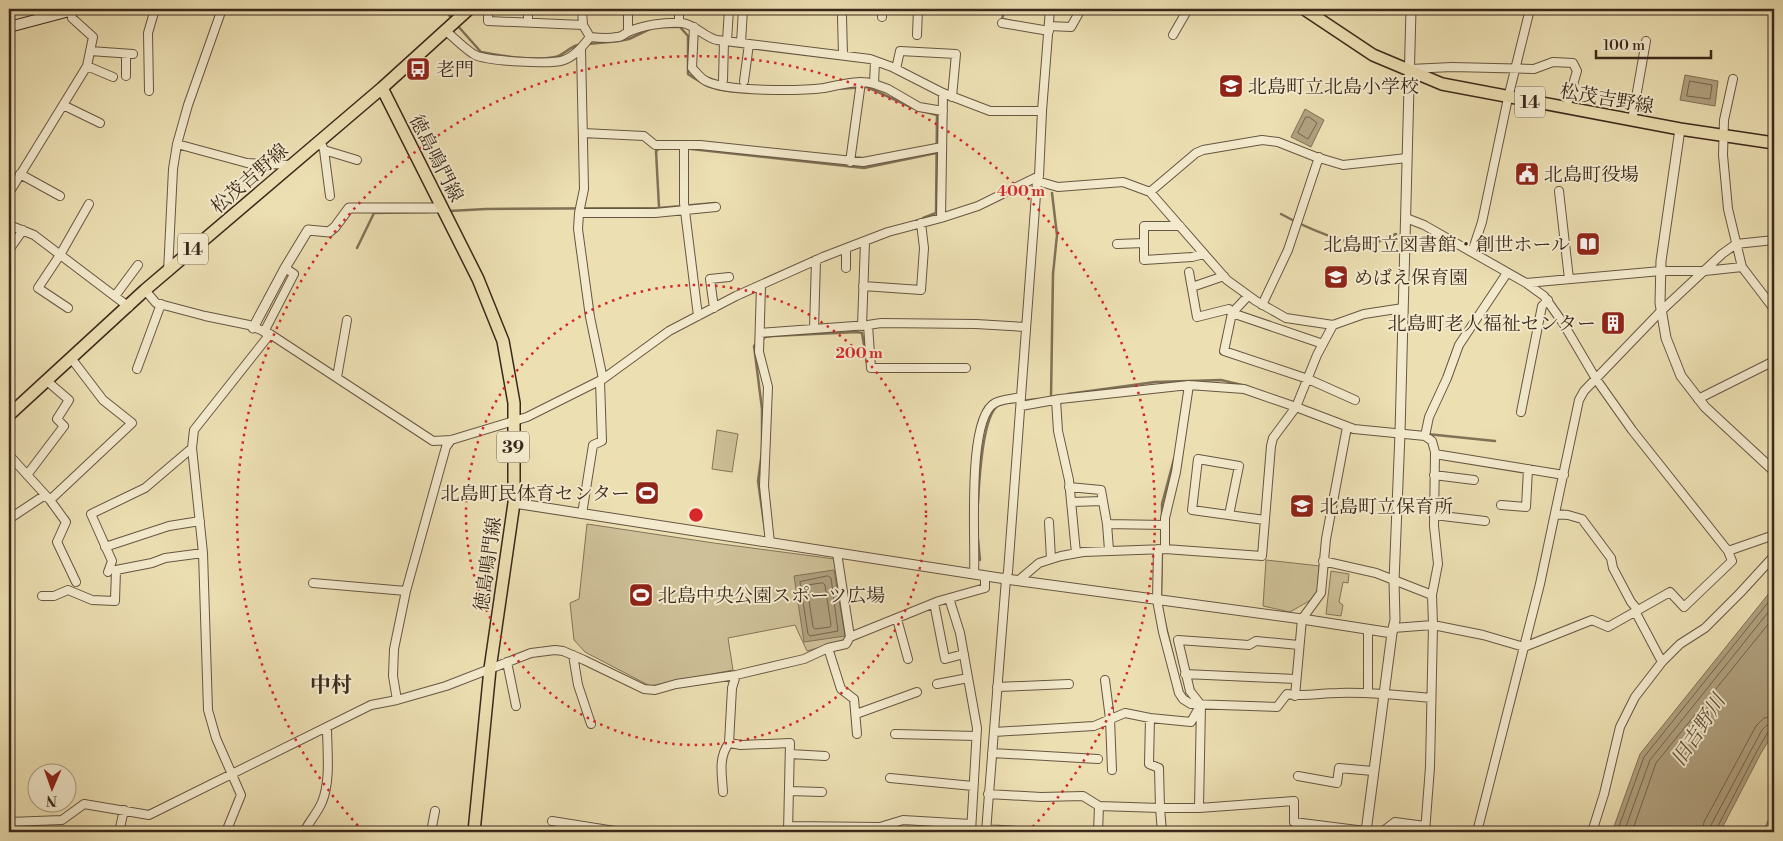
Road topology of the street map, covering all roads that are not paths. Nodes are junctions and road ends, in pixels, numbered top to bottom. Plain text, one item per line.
1 (75, 9) edge
2 (155, 9) edge
3 (222, 9) edge
4 (469, 9) edge
5 (488, 9) edge
6 (528, 9) edge
7 (582, 9) edge
8 (628, 9) edge
9 (679, 9) edge
10 (729, 9) edge
11 (743, 9) edge
12 (918, 9) edge
13 (1050, 9) edge
14 (1081, 9) edge
15 (1188, 9) edge
16 (1304, 9) edge
17 (1411, 9) edge
18 (1530, 9) edge
19 (842, 17) dead end
20 (528, 22) junction
21 (679, 23) junction
22 (1002, 23) dead end
23 (583, 25) junction
24 (9, 27) edge
25 (694, 27) junction
26 (1049, 28) junction
27 (445, 30) junction
28 (628, 32) junction
29 (917, 35) dead end
30 (1173, 35) dead end
31 (590, 37) junction
32 (726, 41) junction
33 (1646, 42) dead end
34 (745, 43) junction
35 (580, 49) junction
36 (90, 51) junction
37 (843, 56) junction
38 (875, 61) junction
39 (87, 66) junction
40 (1515, 68) junction
41 (896, 69) junction
42 (1409, 70) junction
43 (126, 76) dead end
44 (113, 77) dead end
45 (1733, 79) dead end
46 (723, 80) dead end
47 (744, 81) dead end
48 (861, 82) junction
49 (874, 84) junction
50 (382, 88) junction
51 (149, 91) dead end
52 (943, 93) junction
53 (952, 97) junction
54 (1508, 98) junction
55 (63, 105) junction
56 (1566, 108) junction
57 (943, 111) junction
58 (1042, 111) junction
59 (1632, 120) junction
60 (100, 123) dead end
61 (1680, 130) junction
62 (584, 133) junction
63 (1724, 136) junction
64 (1774, 143) edge
65 (177, 144) junction
66 (322, 145) junction
67 (684, 145) junction
68 (942, 147) junction
69 (1319, 157) junction
70 (1407, 158) junction
71 (357, 160) dead end
72 (850, 162) junction
73 (291, 165) junction
74 (20, 174) junction
75 (1038, 178) junction
76 (1559, 191) dead end
77 (1150, 192) junction
78 (9, 193) edge
79 (60, 196) dead end
80 (330, 196) dead end
81 (89, 204) dead end
82 (684, 207) junction
83 (716, 207) dead end
84 (442, 208) junction
85 (579, 213) junction
86 (941, 218) junction
87 (1406, 218) junction
88 (921, 223) junction
89 (9, 225) edge
90 (1180, 226) junction
91 (23, 230) junction
92 (1774, 240) edge
93 (866, 242) junction
94 (1144, 243) junction
95 (1117, 244) dead end
96 (1736, 244) junction
97 (846, 249) junction
98 (9, 250) edge
99 (1472, 252) junction
100 (1204, 254) junction
101 (60, 255) junction
102 (816, 260) junction
103 (138, 265) dead end
104 (1742, 267) junction
105 (284, 268) junction
106 (846, 268) dead end
107 (1705, 270) junction
108 (1661, 271) junction
109 (168, 272) junction
110 (1189, 272) dead end
111 (1507, 273) junction
112 (1224, 276) junction
113 (729, 277) dead end
114 (1568, 279) junction
115 (1526, 283) junction
116 (761, 286) junction
117 (864, 286) junction
118 (1192, 287) junction
119 (145, 290) junction
120 (115, 296) junction
121 (1248, 296) junction
122 (1548, 300) junction
123 (161, 304) junction
124 (1262, 305) junction
125 (129, 306) junction
126 (68, 308) dead end
127 (714, 308) junction
128 (1403, 308) junction
129 (1774, 309) edge
130 (1661, 311) junction
131 (1232, 313) junction
132 (698, 316) junction
133 (347, 320) dead end
134 (1333, 325) junction
135 (865, 326) junction
136 (1026, 327) junction
137 (253, 328) junction
138 (814, 329) junction
139 (760, 332) junction
140 (267, 333) junction
141 (1323, 344) junction
142 (71, 358) junction
143 (1774, 361) edge
144 (966, 368) dead end
145 (137, 369) dead end
146 (337, 377) junction
147 (1308, 379) junction
148 (1596, 379) junction
149 (602, 380) junction
150 (47, 381) junction
151 (1189, 385) junction
152 (1698, 398) junction
153 (1056, 400) junction
154 (1355, 400) dead end
155 (1021, 401) junction
156 (1296, 407) junction
157 (1520, 412) dead end
158 (9, 415) edge
159 (513, 422) junction
160 (1347, 427) junction
161 (1400, 433) junction
162 (1425, 436) junction
163 (451, 440) junction
164 (192, 448) junction
165 (1435, 454) junction
166 (9, 455) edge
167 (1528, 469) junction
168 (1774, 471) edge
169 (27, 475) junction
170 (1434, 475) junction
171 (1564, 475) junction
172 (1474, 480) dead end
173 (1069, 487) junction
174 (48, 498) junction
175 (1103, 501) junction
176 (1071, 502) junction
177 (514, 503) junction
178 (1501, 505) dead end
179 (582, 514) junction
180 (1556, 514) junction
181 (1229, 515) junction
182 (1434, 515) junction
183 (9, 519) edge
184 (1265, 520) junction
185 (200, 521) junction
186 (1486, 521) dead end
187 (1048, 522) dead end
188 (1107, 524) junction
189 (1162, 525) junction
190 (1774, 535) edge
191 (770, 543) junction
192 (106, 547) junction
193 (1161, 549) junction
194 (1109, 550) junction
195 (1728, 551) junction
196 (203, 553) junction
197 (837, 553) junction
198 (1076, 553) junction
199 (1774, 556) edge
200 (1051, 559) junction
201 (1323, 561) junction
202 (108, 572) dead end
203 (974, 574) junction
204 (985, 576) junction
205 (1006, 579) junction
206 (1020, 580) junction
207 (76, 582) dead end
208 (1394, 582) junction
209 (313, 583) dead end
210 (406, 591) junction
211 (1432, 595) junction
212 (42, 596) dead end
213 (949, 598) junction
214 (1157, 600) junction
215 (934, 603) junction
216 (1636, 610) junction
217 (897, 619) junction
218 (1302, 619) junction
219 (1433, 625) junction
220 (1368, 629) junction
221 (1392, 630) junction
222 (850, 637) junction
223 (1298, 645) junction
224 (1524, 647) junction
225 (828, 648) junction
226 (964, 654) junction
227 (573, 655) junction
228 (908, 659) dead end
229 (507, 662) junction
230 (1662, 662) junction
231 (490, 669) junction
232 (1185, 674) junction
233 (736, 675) junction
234 (968, 678) junction
235 (1296, 679) junction
236 (1105, 680) dead end
237 (937, 684) dead end
238 (1069, 684) dead end
239 (998, 687) junction
240 (917, 692) dead end
241 (1368, 694) junction
242 (1384, 694) junction
243 (1295, 696) junction
244 (1431, 698) junction
245 (396, 700) junction
246 (1201, 705) junction
247 (516, 706) dead end
248 (856, 714) junction
249 (1150, 718) junction
250 (1110, 719) junction
251 (591, 724) dead end
252 (328, 726) junction
253 (994, 732) junction
254 (857, 734) dead end
255 (895, 734) dead end
256 (976, 736) junction
257 (729, 743) junction
258 (992, 753) junction
259 (790, 754) junction
260 (825, 756) dead end
261 (1098, 758) dead end
262 (1112, 770) dead end
263 (1374, 771) junction
264 (232, 774) junction
265 (1298, 776) dead end
266 (890, 778) dead end
267 (974, 786) junction
268 (789, 791) junction
269 (724, 792) dead end
270 (822, 792) dead end
271 (988, 794) junction
272 (1099, 806) junction
273 (1160, 808) junction
274 (1199, 808) junction
275 (124, 810) junction
276 (435, 811) dead end
277 (1774, 819) edge
278 (552, 821) dead end
279 (9, 822) edge
280 (971, 828) edge
281 (788, 829) edge
282 (1425, 829) edge
283 (986, 831) edge
284 (119, 832) edge
285 (226, 832) edge
286 (304, 832) edge
287 (431, 832) edge
288 (474, 832) edge
289 (620, 832) edge
290 (1030, 832) edge
291 (1082, 832) edge
292 (1088, 832) edge
293 (1098, 832) edge
294 (1162, 832) edge
295 (1366, 832) edge
296 (1373, 832) edge
297 (1382, 832) edge
298 (1477, 832) edge
299 (1592, 832) edge
300 (1768, 832) edge

1 - 24 main road
1 - 36 street
2 - 51 street
3 - 65 street
4 - 27 main road, 松茂吉野線 / 14
5 - 20 street
6 - 20 street
7 - 23 street
8 - 28 street
9 - 21 street
10 - 32 street
11 - 34 street
12 - 29 street
13 - 26 street
14 - 26 street
15 - 30 street
16 - 42 main road, 松茂吉野線 / 14
17 - 42 street
18 - 40 street
19 - 37 street
20 - 23 street
21 - 25 street
21 - 28 street
22 - 26 street
23 - 31 street
25 - 32 street
25 - 48 street
26 - 58 street
27 - 35 street
27 - 50 main road, 松茂吉野線 / 14
28 - 31 street
31 - 35 street
32 - 34 street
32 - 46 street
33 - 59 street
34 - 37 street
34 - 47 street
35 - 62 street
36 - 39 street
36 - 43 street
37 - 38 street
38 - 41 street
38 - 49 street
39 - 44 street
39 - 55 street
40 - 42 street
40 - 54 street
40 - 56 street
41 - 52 street
41 - 53 street
42 - 54 main road, 松茂吉野線 / 14
42 - 70 street
45 - 63 street
48 - 49 street
48 - 72 street
49 - 57 street
50 - 66 main road, 松茂吉野線 / 14
50 - 84 main road, 徳島鳴門線 / 39
52 - 53 street
52 - 57 street
53 - 58 street
54 - 56 main road, 松茂吉野線 / 14
54 - 99 street
55 - 60 street
55 - 74 street
56 - 59 main road, 松茂吉野線 / 14
57 - 68 street
58 - 75 street
59 - 61 main road, 松茂吉野線 / 14
61 - 63 main road, 松茂吉野線 / 14
61 - 108 street
62 - 67 street
62 - 85 street
63 - 64 main road, 松茂吉野線 / 14
63 - 96 street
65 - 73 street
65 - 109 street
66 - 71 street
66 - 73 main road, 松茂吉野線 / 14
66 - 80 street
67 - 72 street
67 - 82 street
68 - 72 street
68 - 86 street
69 - 70 street
69 - 77 street
69 - 124 street
70 - 87 street
73 - 109 main road, 松茂吉野線 / 14
74 - 78 street
74 - 79 street
75 - 77 street
75 - 86 street
75 - 136 street
76 - 114 street
77 - 90 street
81 - 101 street
82 - 83 street
82 - 85 street
82 - 132 street
84 - 105 street
84 - 159 main road, 徳島鳴門線 / 39
85 - 149 street
86 - 88 street
87 - 99 street
87 - 128 street
88 - 93 street
88 - 117 street
89 - 91 street
90 - 94 street
90 - 100 street
91 - 98 street
91 - 101 street
92 - 96 street
93 - 97 street
93 - 117 street
94 - 95 street
94 - 100 street
96 - 104 street
96 - 107 street
97 - 102 street
97 - 106 street
99 - 111 street
100 - 112 street
101 - 120 street
101 - 126 street
102 - 116 street
102 - 138 street
103 - 120 street
104 - 107 street
104 - 129 street
105 - 137 street
105 - 140 street
107 - 108 street
107 - 130 street
108 - 114 street
108 - 130 street
109 - 119 main road, 松茂吉野線 / 14
110 - 118 street
111 - 115 street
111 - 162 street
112 - 118 street
112 - 121 street
113 - 127 street
114 - 115 street
115 - 122 street
116 - 127 street
116 - 139 street
117 - 135 street
118 - 131 street
119 - 123 street
119 - 125 main road, 松茂吉野線 / 14
120 - 125 street
121 - 124 street
121 - 131 street
122 - 148 street
122 - 157 street
123 - 137 street
123 - 145 street
124 - 134 street
125 - 142 main road, 松茂吉野線 / 14
127 - 132 street
128 - 134 street
128 - 161 street
130 - 148 street
130 - 152 street
131 - 141 street
131 - 147 street
132 - 149 street
133 - 146 street
134 - 141 street
135 - 136 street
135 - 138 street
135 - 144 street
136 - 155 street
137 - 140 street
138 - 139 street
139 - 191 street
140 - 146 street
140 - 164 street
141 - 147 street
142 - 150 main road, 松茂吉野線 / 14
142 - 174 street
143 - 152 street
146 - 163 street
147 - 154 street
147 - 156 street
148 - 171 street
148 - 195 street
149 - 159 street
149 - 179 street
150 - 158 main road, 松茂吉野線 / 14
150 - 169 street
151 - 153 street
151 - 156 street
151 - 189 street
152 - 168 street
153 - 155 street
153 - 173 street
155 - 203 street
155 - 205 street
156 - 160 street
156 - 184 street
159 - 163 street
159 - 177 main road, 徳島鳴門線 / 39
160 - 161 street
160 - 201 street
161 - 162 street
161 - 208 street
162 - 165 street
163 - 210 street
164 - 185 street
164 - 192 street
165 - 167 street
165 - 170 street
166 - 169 street
167 - 171 street
167 - 178 street
169 - 174 street
170 - 172 street
170 - 182 street
171 - 180 street
173 - 175 street
173 - 176 street
174 - 183 street
174 - 207 street
175 - 176 street
175 - 188 street
176 - 198 street
177 - 179 street
177 - 231 main road, 徳島鳴門線 / 39
179 - 191 street
180 - 216 street
180 - 224 street
181 - 181 street
181 - 184 street
182 - 186 street
182 - 211 street
184 - 193 street
185 - 192 street
185 - 196 street
187 - 200 street
188 - 189 street
188 - 194 street
189 - 193 street
190 - 195 street
191 - 197 street
192 - 202 street
193 - 194 street
193 - 214 street
194 - 198 street
195 - 216 street
196 - 212 street
196 - 264 street
197 - 203 street
197 - 222 street
198 - 200 street
199 - 230 street
200 - 206 street
201 - 208 street
201 - 218 street
203 - 204 street
204 - 205 street
204 - 213 street
205 - 206 street
205 - 239 street
206 - 214 street
208 - 211 street
208 - 221 street
209 - 210 street
210 - 245 street
211 - 219 street
213 - 215 street
213 - 226 street
214 - 218 street
214 - 246 street
215 - 217 street
215 - 226 street
216 - 224 street
216 - 230 street
217 - 222 street
217 - 228 street
218 - 220 street
218 - 223 street
219 - 221 street
219 - 224 street
219 - 244 street
220 - 221 street
220 - 241 street
221 - 242 street
222 - 225 street
223 - 232 street
223 - 235 street
224 - 298 street
225 - 233 street
225 - 248 street
226 - 234 street
227 - 229 street
227 - 233 street
227 - 251 street
229 - 231 street
229 - 247 street
230 - 299 street
231 - 245 street
231 - 288 main road, 徳島鳴門線 / 39
232 - 235 street
232 - 246 street
233 - 257 street
234 - 237 street
234 - 256 street
235 - 243 street
236 - 250 street
238 - 239 street
239 - 253 street
240 - 248 street
241 - 242 street
241 - 243 street
242 - 244 street
242 - 263 street
243 - 246 street
244 - 282 street
245 - 252 street
246 - 249 street
246 - 274 street
248 - 254 street
249 - 250 street
249 - 273 street
250 - 253 street
250 - 262 street
252 - 264 street
252 - 286 street
253 - 258 street
255 - 256 street
256 - 267 street
257 - 259 street
257 - 269 street
258 - 261 street
258 - 271 street
259 - 260 street
259 - 268 street
263 - 265 street
263 - 295 street
264 - 275 street
264 - 285 street
266 - 267 street
267 - 280 street
268 - 270 street
268 - 281 street
271 - 272 street
271 - 283 street
272 - 273 street
272 - 293 street
273 - 274 street
273 - 294 street
274 - 295 street
275 - 279 street
275 - 284 street
276 - 287 street
277 - 300 street
278 - 289 street
280 - 281 street
282 - 297 street
283 - 290 street
291 - 292 street
295 - 296 street

